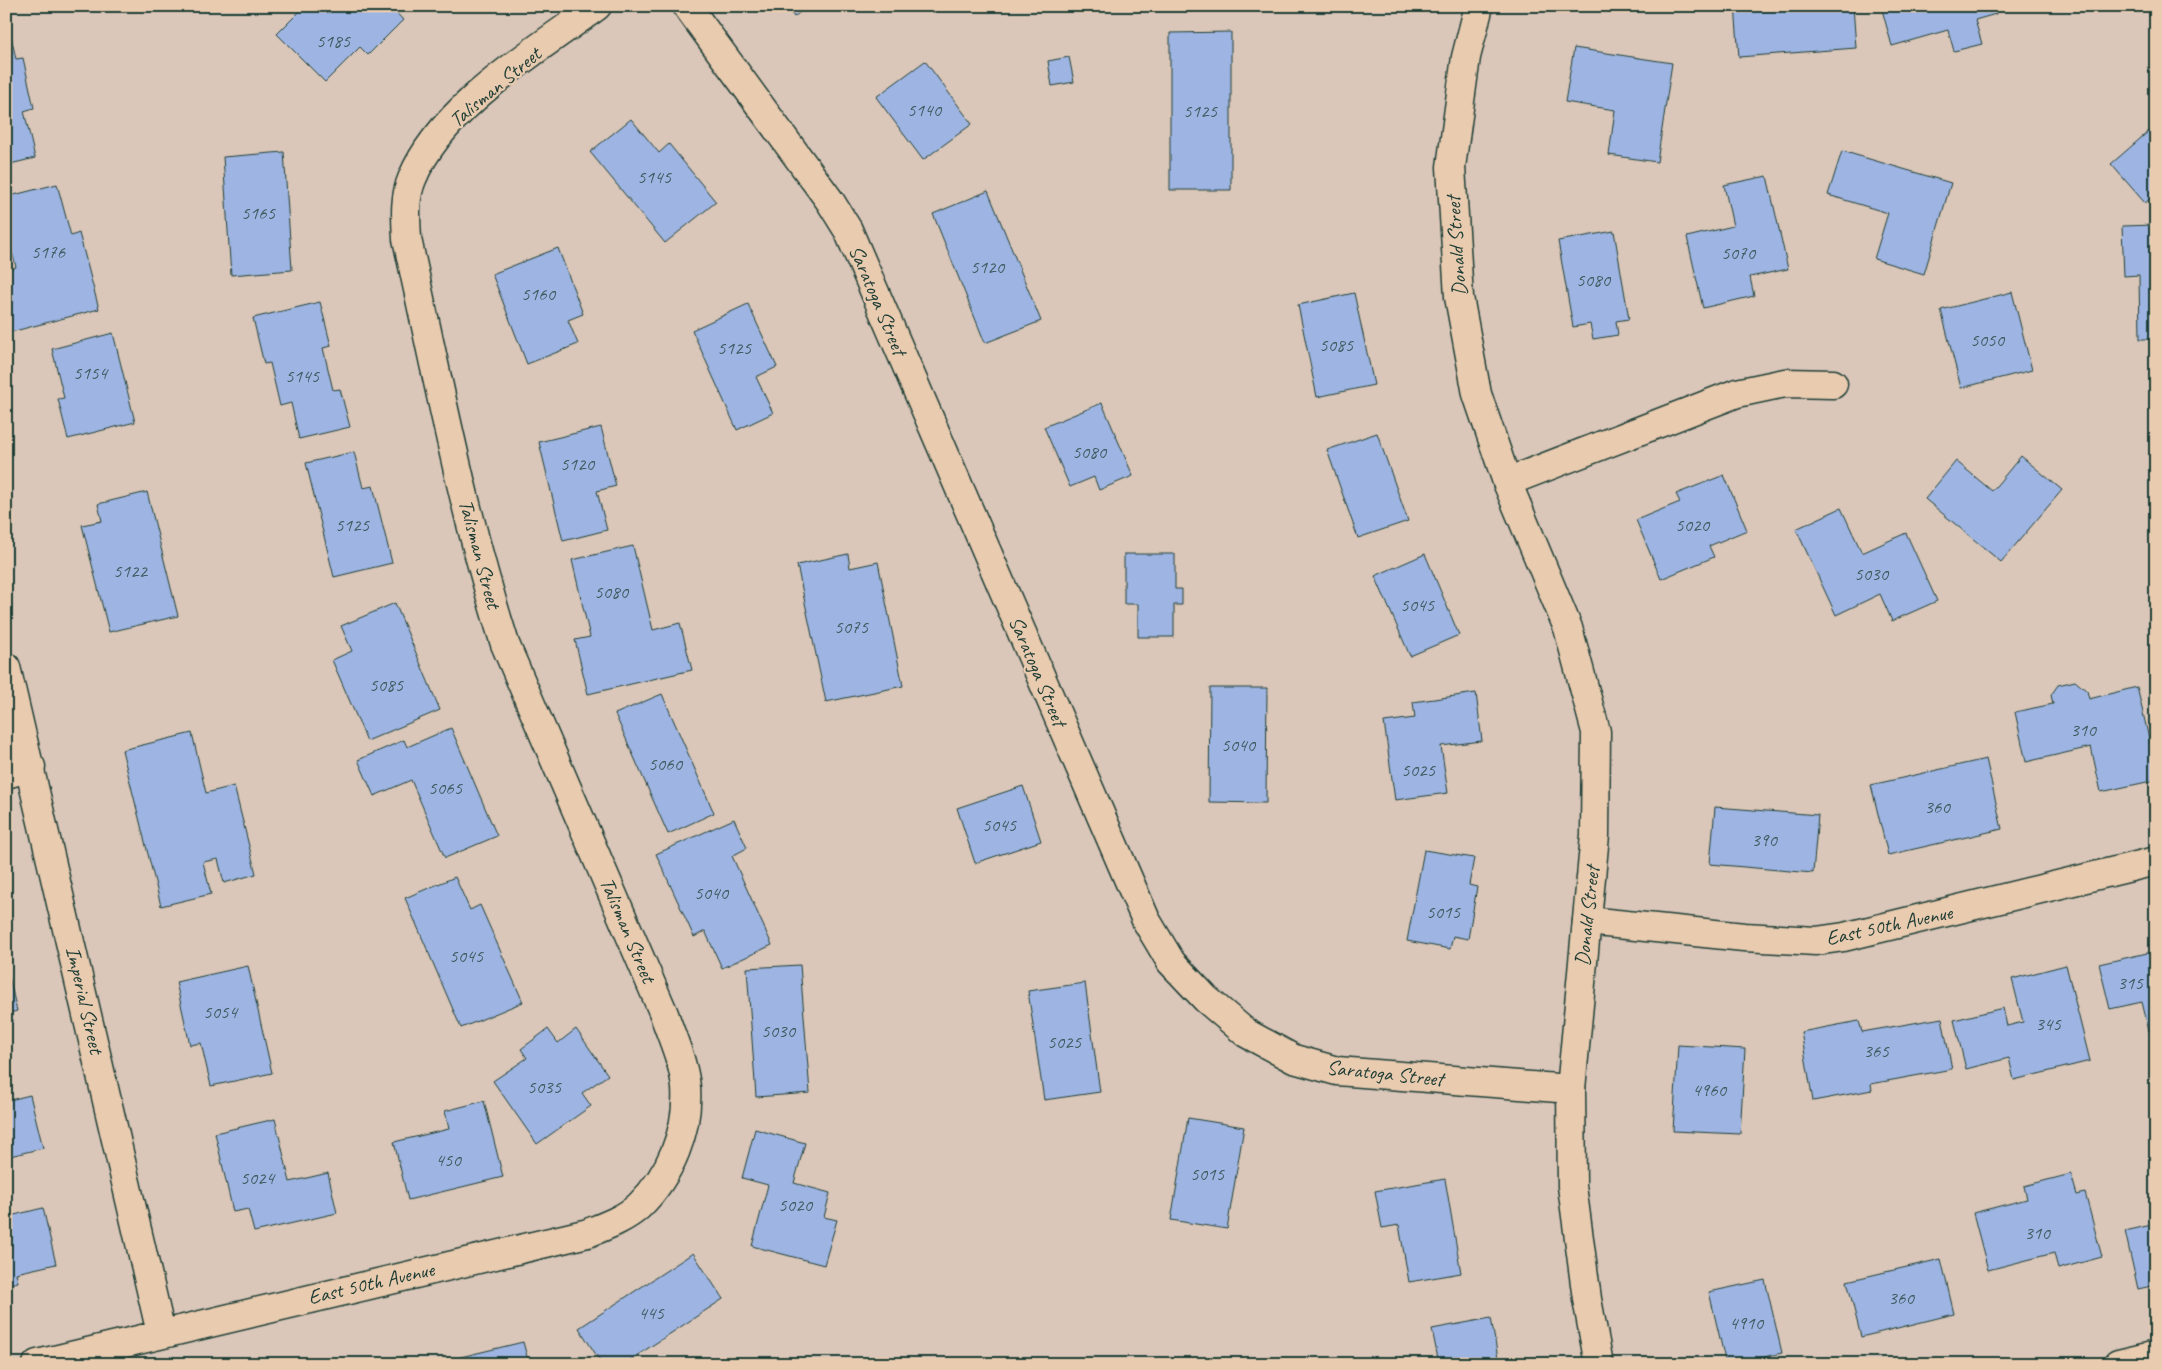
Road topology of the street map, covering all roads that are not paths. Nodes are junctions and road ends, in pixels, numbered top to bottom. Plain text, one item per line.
1 (597, 6) edge
2 (686, 6) edge
3 (1479, 6) edge
4 (1832, 384) dead end
5 (1507, 482) junction
6 (6, 667) edge
7 (19, 770) edge
8 (2156, 861) edge
9 (1587, 921) junction
10 (1570, 1089) junction
11 (675, 1154) joint
12 (161, 1333) junction
13 (2156, 1355) edge
14 (37, 1364) edge
15 (1599, 1364) edge
16 (2118, 1364) edge

1 - 11 street, Talisman Street
2 - 10 street, Saratoga Street
3 - 5 street, Donald Street
4 - 5 street
5 - 9 street, Donald Street
6 - 7 street, Imperial Street
7 - 12 street, Imperial Street
8 - 9 street, East 50th Avenue
9 - 10 street, Donald Street
10 - 15 street, Donald Street
11 - 12 street, East 50th Avenue
12 - 14 street, East 50th Avenue
13 - 16 street

